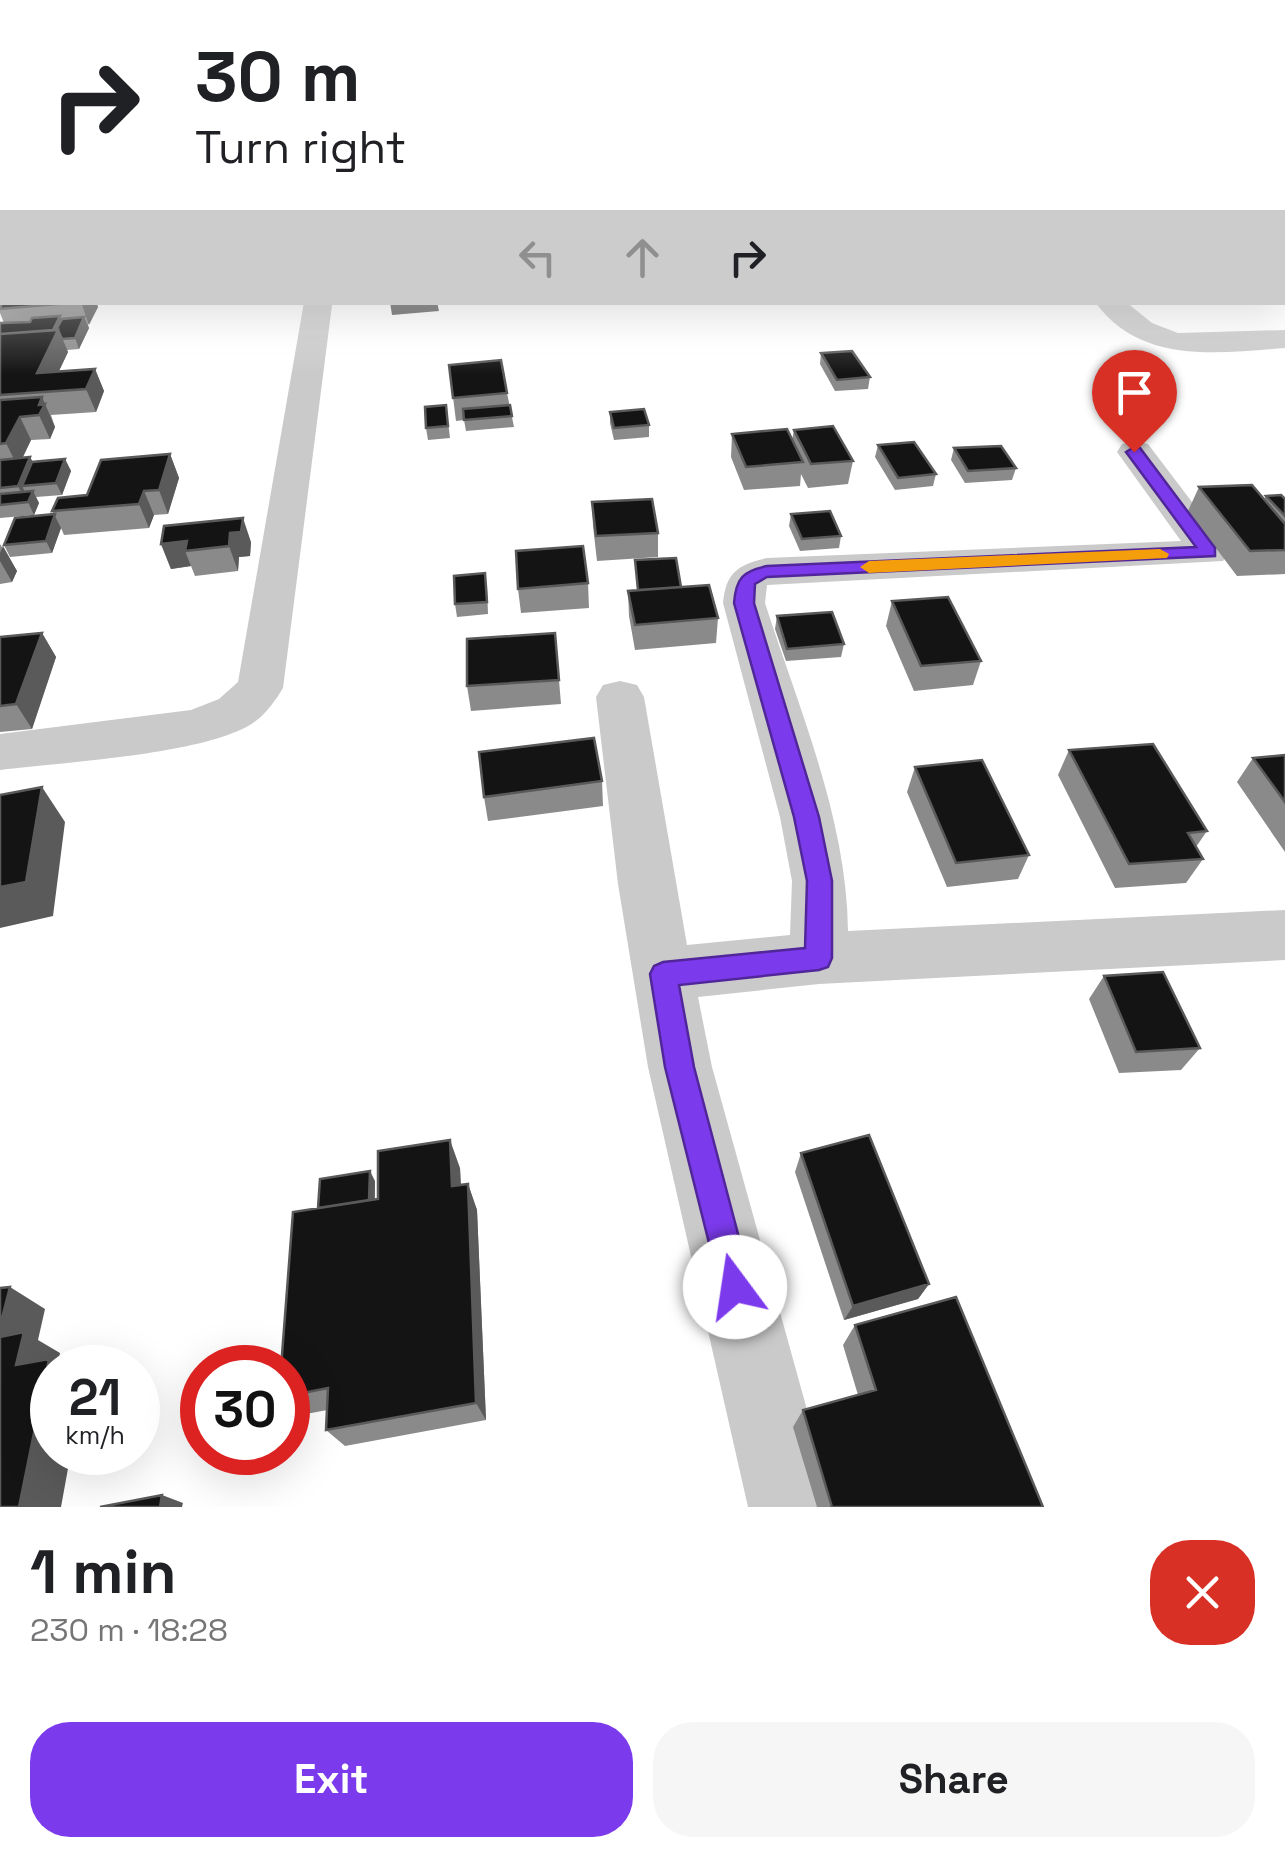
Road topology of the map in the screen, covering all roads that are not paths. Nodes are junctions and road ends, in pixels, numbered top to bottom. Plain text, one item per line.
1 (317, 305) edge
2 (1113, 305) edge
3 (1285, 339) edge
4 (1134, 452) dead end
5 (620, 697) dead end
6 (0, 752) edge
7 (1285, 934) edge
8 (819, 958) junction
9 (663, 974) junction
10 (791, 1507) edge

1 - 6 street
2 - 3 street
4 - 8 street
5 - 9 street
7 - 8 street
8 - 9 street
9 - 10 street

